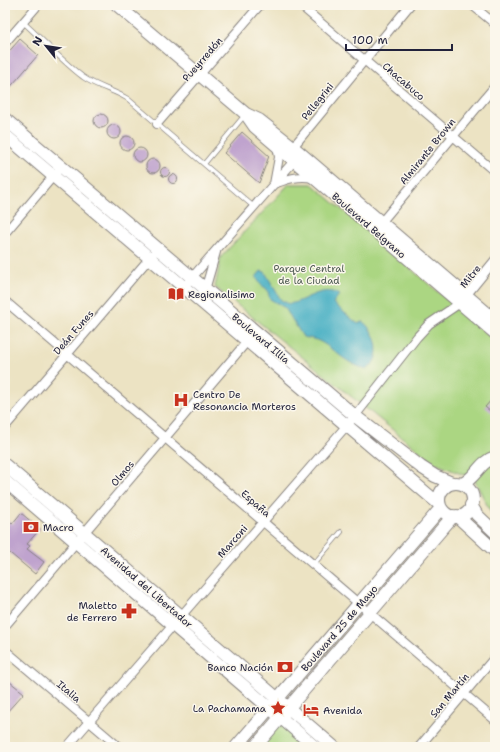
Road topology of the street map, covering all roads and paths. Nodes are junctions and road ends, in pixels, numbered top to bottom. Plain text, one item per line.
1 (38, 5) edge
2 (117, 5) edge
3 (260, 5) edge
4 (300, 5) edge
5 (410, 5) edge
6 (472, 5) edge
7 (23, 22) junction
8 (495, 24) edge
9 (5, 43) edge
10 (364, 60) junction
11 (201, 76) junction
12 (495, 86) edge
13 (246, 114) junction
14 (5, 119) edge
15 (157, 124) junction
16 (5, 135) edge
17 (453, 136) junction
18 (277, 146) junction
19 (293, 147) junction
20 (294, 161) junction
21 (204, 164) junction
22 (57, 172) junction
23 (495, 172) edge
24 (315, 179) junction
25 (274, 184) junction
26 (252, 209) junction
27 (378, 227) junction
28 (5, 233) edge
29 (216, 249) junction
30 (153, 254) junction
31 (495, 260) edge
32 (187, 283) junction
33 (202, 294) junction
34 (463, 299) junction
35 (5, 301) edge
36 (495, 320) edge
37 (495, 333) edge
38 (251, 337) junction
39 (411, 346) joint
40 (67, 354) junction
41 (351, 420) junction
42 (5, 427) edge
43 (165, 438) junction
44 (495, 457) edge
45 (495, 463) edge
46 (5, 465) edge
47 (5, 481) edge
48 (457, 484) junction
49 (471, 500) junction
50 (440, 506) junction
51 (455, 516) junction
52 (262, 522) junction
53 (341, 532) dead end
54 (495, 532) edge
55 (80, 538) junction
56 (495, 551) edge
57 (313, 566) junction
58 (358, 604) junction
59 (369, 614) junction
60 (177, 620) junction
61 (5, 626) edge
62 (5, 650) edge
63 (495, 657) edge
64 (464, 694) junction
65 (274, 704) junction
66 (289, 708) junction
67 (281, 717) junction
68 (495, 720) edge
69 (89, 721) junction
70 (67, 747) edge
71 (119, 747) edge
72 (236, 747) edge
73 (255, 747) edge
74 (315, 747) edge
75 (334, 747) edge
76 (419, 747) edge

1 - 7 street
2 - 11 street, Boulevard Belgrano
3 - 11 street, Pueyrredón
4 - 10 street, Chacabuco
5 - 10 street, Pellegrini
6 - 8 street
7 - 9 street
7 - 15 lane
10 - 17 street, Chacabuco
10 - 19 street, Pellegrini
11 - 13 street, Boulevard Belgrano
11 - 15 street, Pueyrredón
12 - 17 street, Almirante Brown
13 - 18 street, Boulevard Belgrano
13 - 19 street, Boulevard Belgrano
13 - 21 lane
14 - 22 street, Boulevard Illia
15 - 21 lane
16 - 22 street, Boulevard Illia
17 - 23 street, Chacabuco
17 - 27 street, Almirante Brown
18 - 20 street, Boulevard Belgrano
18 - 25 street
19 - 20 street
19 - 27 street, Boulevard Belgrano
20 - 24 street, Boulevard Belgrano
20 - 25 street
21 - 26 lane
22 - 28 street
22 - 30 street, Boulevard Illia
24 - 25 street
24 - 27 street, Boulevard Belgrano
25 - 26 street
26 - 29 street
27 - 34 street, Boulevard Belgrano
29 - 32 street
29 - 33 street
30 - 32 street, Boulevard Illia
30 - 40 street, Deán Funes
31 - 34 street, Mitre
32 - 33 street, Boulevard Illia
33 - 38 street, Boulevard Illia
34 - 36 street, Boulevard Belgrano
34 - 37 street, Boulevard Belgrano
34 - 39 street, Mitre
35 - 40 street, España
38 - 41 street, Boulevard Illia
38 - 43 street, Olmos
39 - 41 street, Marconi
40 - 42 street, Deán Funes
40 - 43 street, España
41 - 48 street, Boulevard Illia
41 - 50 street, Boulevard Illia
41 - 52 street, Marconi
43 - 52 street, España
43 - 55 street, Olmos
44 - 48 street, Boulevard 25 de Mayo
45 - 49 street, Boulevard 25 de Mayo
46 - 55 street, Avenidad del Libertador
47 - 55 street, Avenidad del Libertador
48 - 49 street
48 - 50 street, Boulevard 25 de Mayo
49 - 51 street, Boulevard 25 de Mayo
49 - 54 street
50 - 51 street
50 - 58 street, Boulevard 25 de Mayo
51 - 56 street
51 - 59 street, Boulevard 25 de Mayo
52 - 57 street, España
52 - 60 street, Marconi
53 - 57 lane
55 - 60 street, Avenidad del Libertador
55 - 61 street, Olmos
57 - 58 street, España
58 - 59 street, España
58 - 65 street, Boulevard 25 de Mayo
59 - 64 street, España
59 - 66 street, Boulevard 25 de Mayo
60 - 65 street, Avenidad del Libertador
60 - 69 street, Marconi
62 - 69 street, Italia
63 - 64 street, San Martín
64 - 68 street, España
64 - 76 street, San Martín
65 - 66 street, Avenidad del Libertador
65 - 67 street, Avenidad del Libertador
65 - 72 street, Boulevard 25 de Mayo
66 - 67 street, Boulevard 25 de Mayo
66 - 75 street, Avenidad del Libertador
67 - 73 street, Boulevard 25 de Mayo
67 - 74 street, Avenidad del Libertador
69 - 70 street, Marconi
69 - 71 street, Italia

